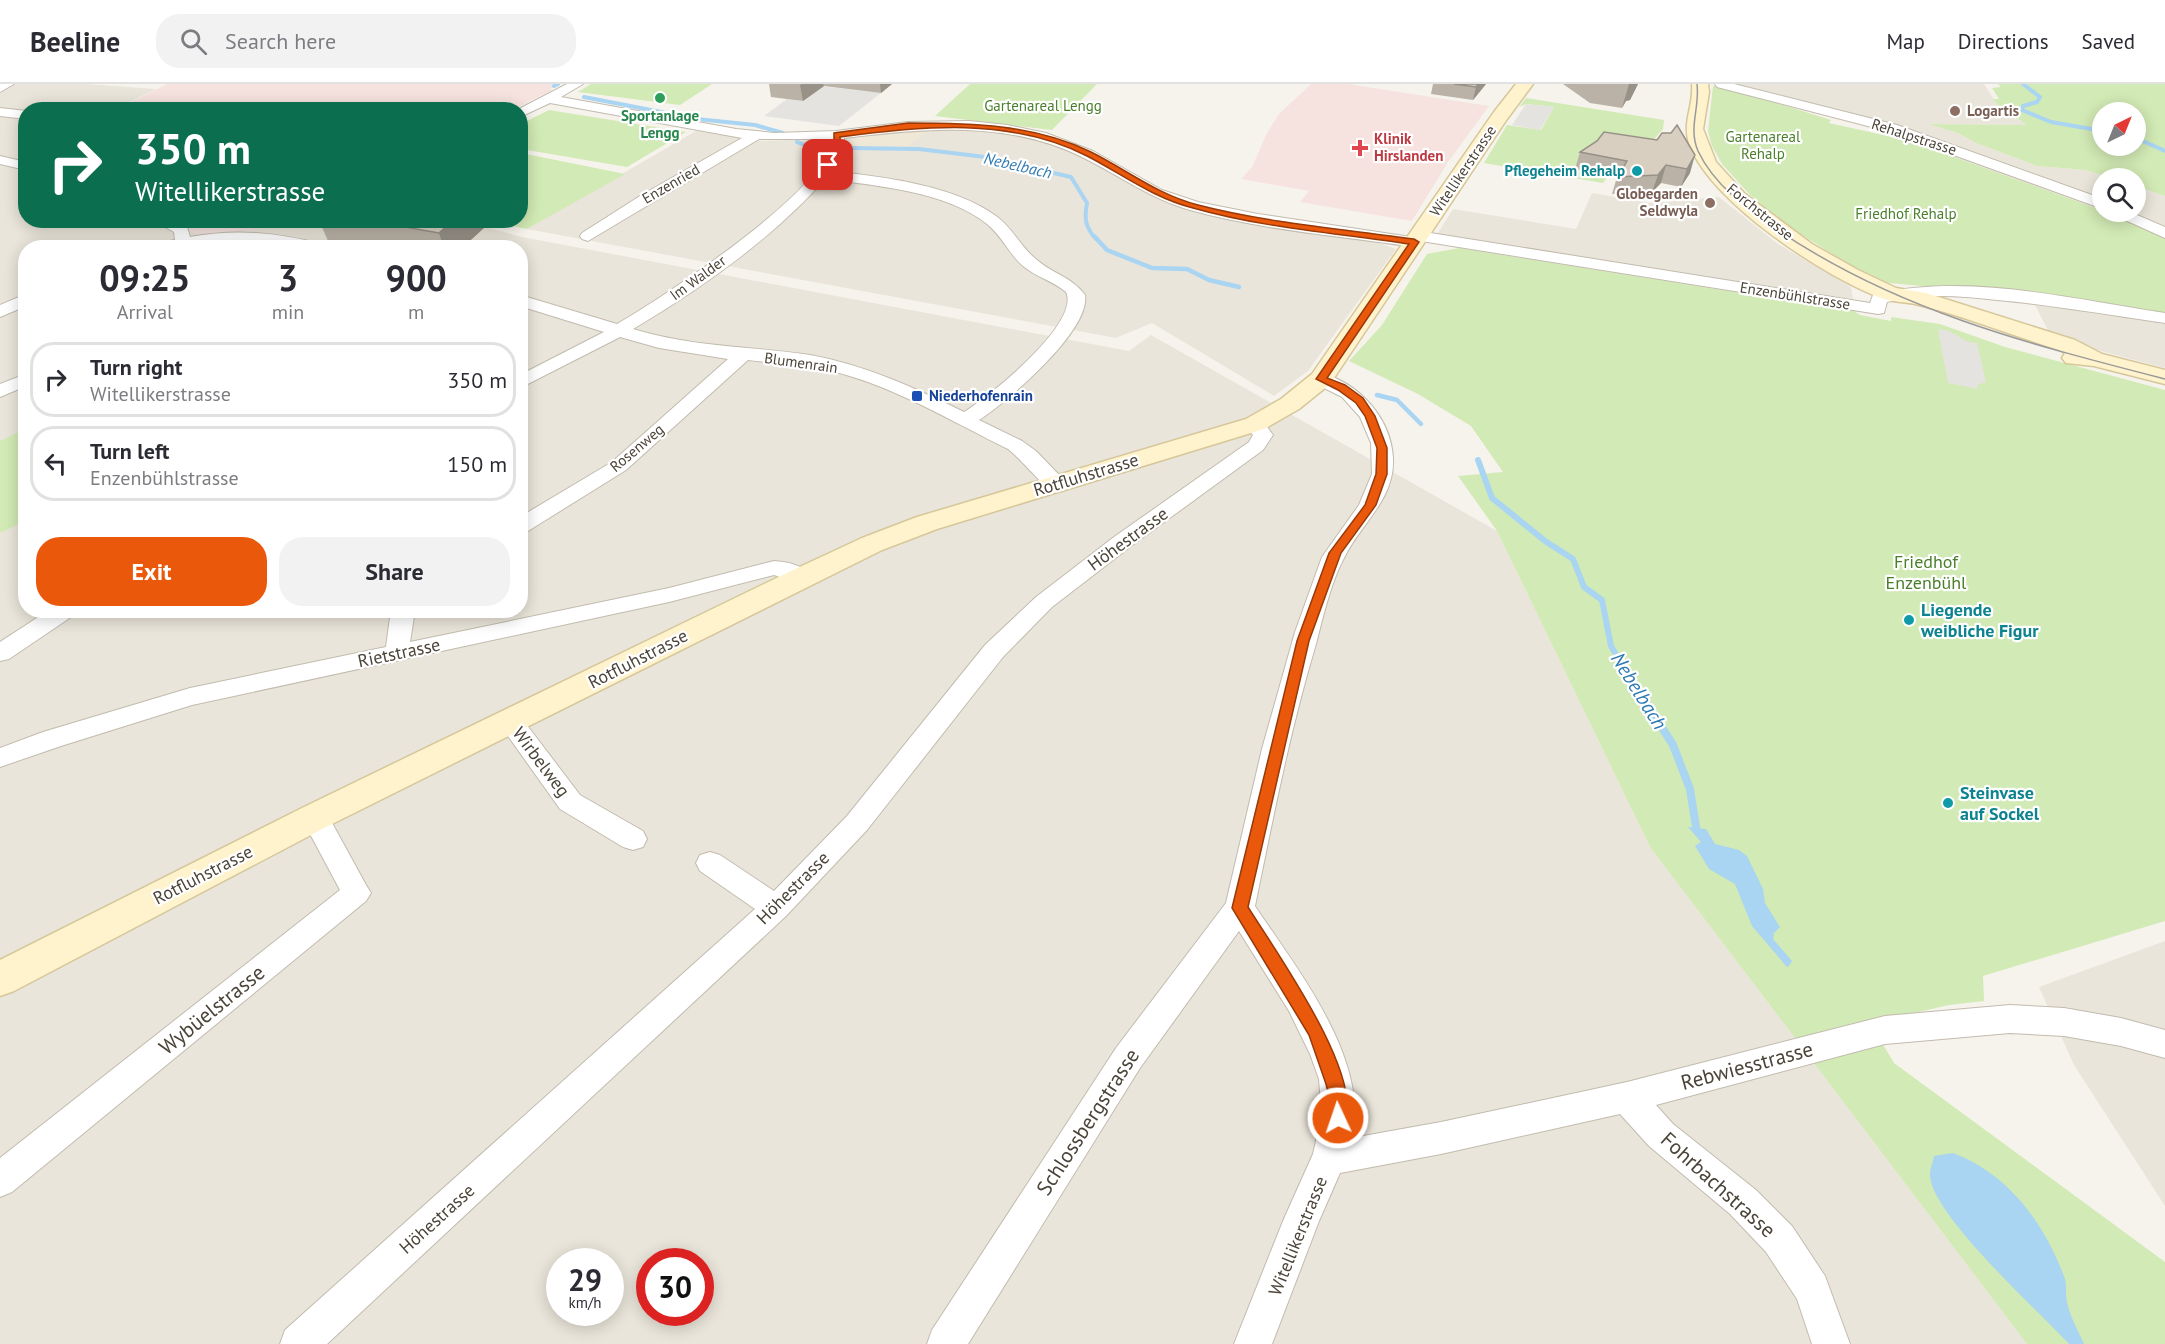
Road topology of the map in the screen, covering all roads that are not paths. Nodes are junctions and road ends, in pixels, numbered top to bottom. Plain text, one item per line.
1 (8, 84) edge
2 (577, 84) edge
3 (1525, 84) edge
4 (1700, 84) edge
5 (1721, 84) edge
6 (0, 88) edge
7 (550, 99) junction
8 (528, 109) edge
9 (0, 112) edge
10 (18, 114) edge
11 (836, 135) junction
12 (755, 136) junction
13 (0, 160) edge
14 (18, 164) edge
15 (18, 168) edge
16 (822, 174) junction
17 (0, 175) edge
18 (2092, 200) edge
19 (2141, 222) edge
20 (285, 228) edge
21 (2165, 233) edge
22 (588, 236) dead end
23 (272, 237) junction
24 (1416, 239) junction
25 (191, 240) edge
26 (269, 240) edge
27 (285, 240) edge
28 (1891, 294) junction
29 (18, 303) edge
30 (528, 303) edge
31 (0, 312) edge
32 (2165, 318) edge
33 (617, 331) junction
34 (743, 355) junction
35 (2165, 377) edge
36 (528, 379) edge
37 (1321, 379) junction
38 (18, 383) edge
39 (0, 391) edge
40 (1300, 399) joint
41 (965, 420) junction
42 (1255, 424) junction
43 (1057, 484) junction
44 (528, 521) edge
45 (801, 577) junction
46 (54, 618) edge
47 (401, 618) edge
48 (0, 653) edge
49 (398, 653) junction
50 (511, 722) junction
51 (0, 758) edge
52 (315, 817) junction
53 (633, 839) dead end
54 (710, 863) dead end
55 (776, 908) junction
56 (1240, 908) junction
57 (0, 979) edge
58 (2165, 1044) edge
59 (1627, 1097) junction
60 (1330, 1158) junction
61 (0, 1180) edge
62 (299, 1344) edge
63 (945, 1344) edge
64 (1253, 1344) edge
65 (1831, 1344) edge

1 - 6 street
2 - 7 street
3 - 24 main road, Witellikerstrasse
4 - 28 main road, Forchstrasse
5 - 18 street, Rehalpstrasse
7 - 8 street
7 - 12 street, Enzenbühlstrasse
9 - 10 street
11 - 12 street, Enzenbühlstrasse
11 - 16 street, Im Walder
11 - 24 street, Enzenbühlstrasse
12 - 22 street, Enzenried
13 - 14 street
15 - 17 street
16 - 33 street, Im Walder
16 - 41 street
19 - 21 street
20 - 23 street
23 - 25 street
23 - 26 street
23 - 27 street
24 - 28 street, Enzenbühlstrasse
24 - 37 main road, Witellikerstrasse
28 - 32 street, Enzenbühlstrasse
28 - 35 main road, Forchstrasse
29 - 31 street
30 - 33 street, Blumenrain
33 - 34 street, Blumenrain
33 - 36 street, Im Walder
34 - 41 street, Blumenrain
34 - 44 street, Rosenweg
37 - 40 main road, Witellikerstrasse
37 - 56 street
38 - 39 street
40 - 42 main road, Rotfluhstrasse
41 - 43 street, Blumenrain
42 - 43 main road, Rotfluhstrasse
42 - 55 street, Höhestrasse
43 - 45 main road, Rotfluhstrasse
45 - 49 street, Rietstrasse
45 - 50 main road, Rotfluhstrasse
46 - 48 street
47 - 49 street
49 - 51 street, Rietstrasse
50 - 52 main road, Rotfluhstrasse
50 - 53 street, Wirbelweg
52 - 57 main road, Rotfluhstrasse
52 - 61 street, Wybüelstrasse
54 - 55 street
55 - 62 street, Höhestrasse
56 - 60 street, Witellikerstrasse
56 - 63 street, Schlossbergstrasse
58 - 59 street, Rebwiesstrasse
59 - 60 street, Rebwiesstrasse
59 - 65 street, Fohrbachstrasse
60 - 64 street, Witellikerstrasse

